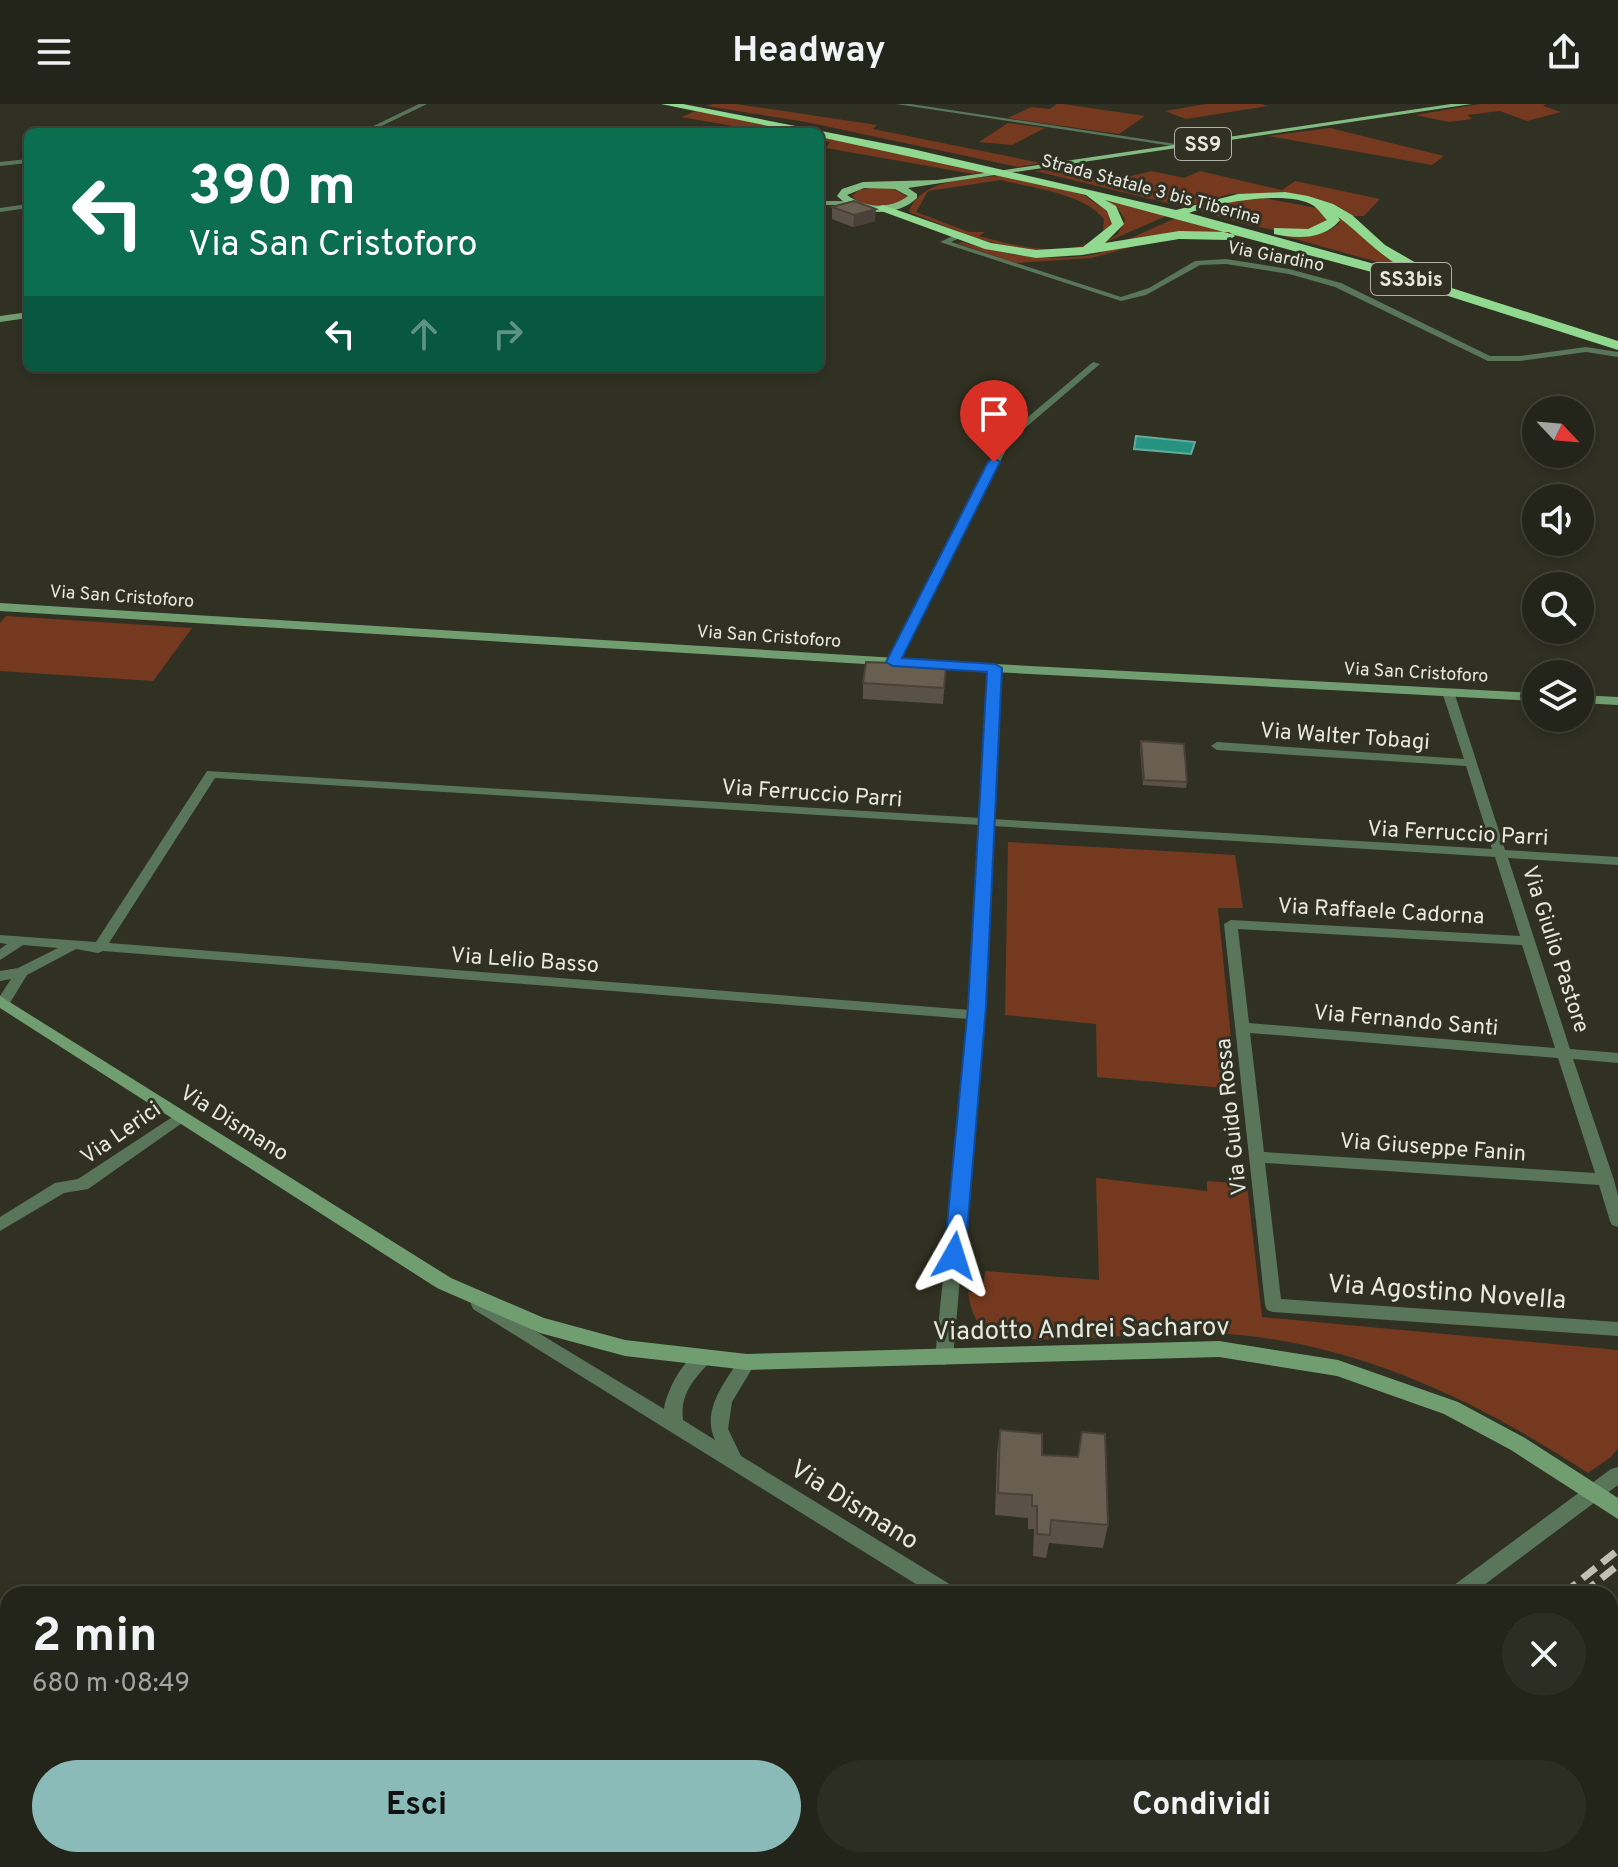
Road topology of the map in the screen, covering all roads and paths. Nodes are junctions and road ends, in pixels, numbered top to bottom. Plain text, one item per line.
1 (424, 104) edge
2 (666, 104) edge
3 (684, 104) edge
4 (899, 104) edge
5 (1468, 104) edge
6 (373, 128) edge
7 (793, 128) edge
8 (804, 128) edge
9 (824, 132) edge
10 (824, 134) edge
11 (1186, 146) junction
12 (24, 161) edge
13 (0, 164) edge
14 (988, 165) junction
15 (1057, 182) junction
16 (937, 183) junction
17 (897, 186) junction
18 (912, 192) junction
19 (846, 200) junction
20 (824, 202) edge
21 (1319, 205) junction
22 (24, 207) edge
23 (879, 208) joint
24 (0, 210) edge
25 (898, 210) junction
26 (1208, 217) junction
27 (1157, 222) dead end
28 (1144, 228) dead end
29 (960, 236) junction
30 (1082, 251) junction
31 (1364, 265) junction
32 (1539, 314) junction
33 (24, 316) edge
34 (0, 319) edge
35 (1618, 343) edge
36 (1618, 355) edge
37 (1096, 364) dead end
38 (0, 607) edge
39 (893, 662) junction
40 (995, 668) junction
41 (1448, 692) junction
42 (1522, 696) edge
43 (1594, 700) edge
44 (1618, 701) edge
45 (1217, 746) dead end
46 (1472, 763) junction
47 (986, 823) junction
48 (1501, 854) junction
49 (1618, 861) edge
50 (1231, 924) joint
51 (0, 939) edge
52 (19, 941) junction
53 (1529, 941) junction
54 (71, 947) junction
55 (98, 949) junction
56 (0, 956) edge
57 (22, 972) junction
58 (0, 976) edge
59 (2, 1002) edge
60 (976, 1015) junction
61 (1242, 1027) junction
62 (1565, 1055) junction
63 (1618, 1058) edge
64 (180, 1117) junction
65 (1257, 1157) junction
66 (1606, 1180) junction
67 (1618, 1221) edge
68 (0, 1225) edge
69 (444, 1283) junction
70 (1273, 1305) joint
71 (1618, 1329) edge
72 (704, 1357) junction
73 (944, 1358) junction
74 (747, 1362) junction
75 (674, 1423) junction
76 (733, 1459) junction
77 (1618, 1475) edge
78 (1618, 1510) edge
79 (936, 1586) edge
80 (1468, 1586) edge

1 - 6 street
2 - 7 highway
3 - 8 highway
4 - 11 street
5 - 11 main road, SS9
9 - 14 highway
10 - 14 highway
11 - 16 main road, SS9
12 - 13 street
14 - 15 highway
15 - 26 highway, Strada Statale 3 bis Tiberina / SS3bis
15 - 30 highway
16 - 17 main road, SS9
16 - 18 main road, SS9
17 - 18 main road
17 - 19 main road
18 - 25 main road
19 - 20 street
19 - 23 main road
21 - 26 highway
21 - 27 highway
21 - 32 highway
22 - 24 street
23 - 25 highway
25 - 29 highway
26 - 31 highway, Strada Statale 3 bis Tiberina / SS3bis
26 - 32 highway, Strada Statale 3 bis Tiberina / SS3bis
28 - 30 highway
29 - 30 highway
29 - 36 street, Via Giardino
30 - 31 highway
31 - 35 highway, Strada Statale 3 bis Tiberina / SS3bis
32 - 35 highway, Strada Statale 3 bis Tiberina / SS3bis
33 - 34 street
37 - 39 street
38 - 39 street, Via San Cristoforo
39 - 40 street, Via San Cristoforo
40 - 41 street, Via San Cristoforo
40 - 47 street
41 - 42 street, Via San Cristoforo
41 - 46 street, Via Giulio Pastore
43 - 44 street
45 - 46 street, Via Walter Tobagi
46 - 48 street, Via Giulio Pastore
47 - 48 street, Via Ferruccio Parri
47 - 55 street, Via Ferruccio Parri
47 - 60 street
48 - 49 street, Via Ferruccio Parri
48 - 53 street, Via Giulio Pastore
50 - 53 street, Via Raffaele Cadorna
50 - 61 street, Via Guido Rossa
51 - 52 street, Via Lelio Basso
52 - 54 street, Via Lelio Basso
52 - 56 street
53 - 62 street, Via Giulio Pastore
54 - 55 street, Via Lelio Basso
54 - 57 street
55 - 60 street, Via Lelio Basso
57 - 58 street
57 - 59 street
59 - 64 street, Via Dismano
60 - 73 street
61 - 62 street, Via Fernando Santi
61 - 65 street, Via Guido Rossa
62 - 63 street, Via Fernando Santi
62 - 66 street, Via Giulio Pastore
64 - 68 street, Via Lerici
64 - 69 street, Via Dismano
65 - 66 street, Via Giuseppe Fanin
65 - 70 street, Via Guido Rossa
66 - 67 street, Via Giulio Pastore
69 - 72 street, Via Dismano
69 - 75 street, Via Dismano
70 - 71 street, Via Agostino Novella
72 - 74 street, Via Dismano
72 - 75 street
73 - 74 street, Viadotto Andrei Sacharov
73 - 78 street, Viadotto Andrei Sacharov
74 - 76 street
75 - 76 street, Via Dismano
76 - 79 street, Via Dismano
77 - 80 street

